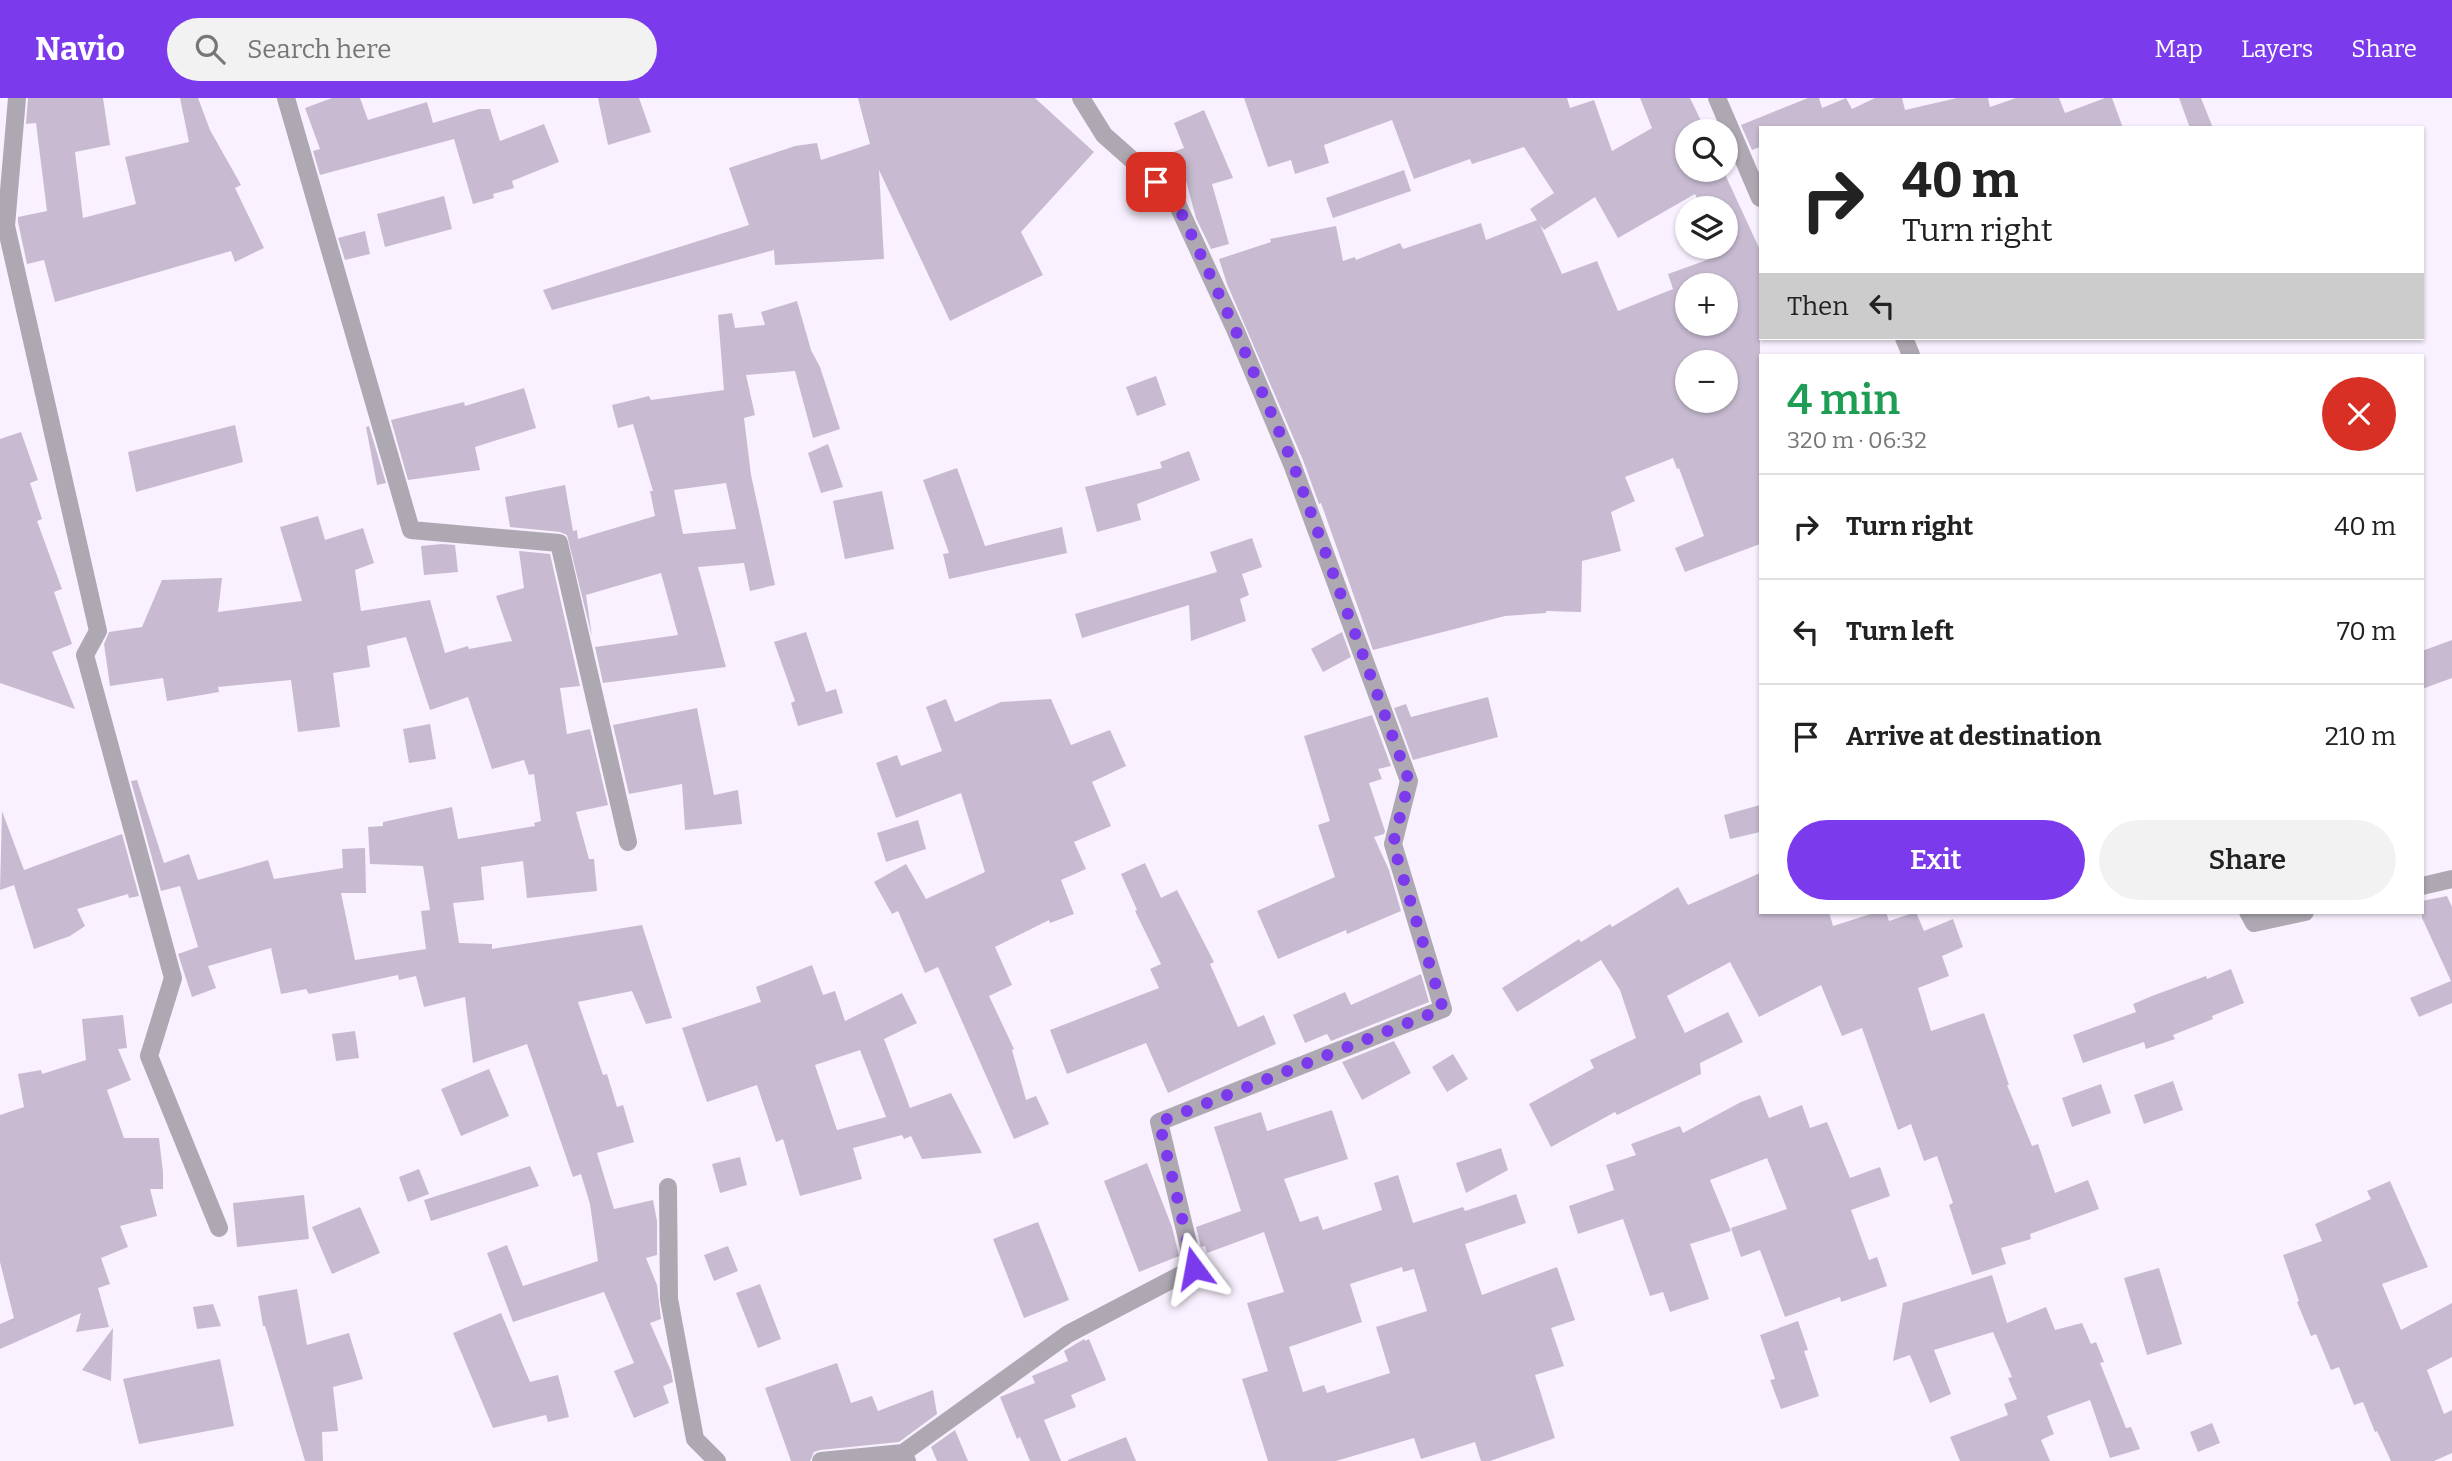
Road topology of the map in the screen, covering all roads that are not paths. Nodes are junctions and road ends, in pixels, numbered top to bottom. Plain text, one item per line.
1 (17, 98) edge
2 (286, 98) edge
3 (1082, 98) edge
4 (1717, 98) edge
5 (1759, 196) edge
6 (628, 842) dead end
7 (2452, 879) edge
8 (2424, 886) edge
9 (2249, 914) edge
10 (2296, 914) edge
11 (668, 1187) dead end
12 (219, 1228) dead end
13 (905, 1457) edge
14 (717, 1461) edge
15 (821, 1461) edge

1 - 12 street
2 - 6 street
3 - 13 street
4 - 5 street
7 - 8 street
9 - 10 street
11 - 14 street
13 - 15 street

